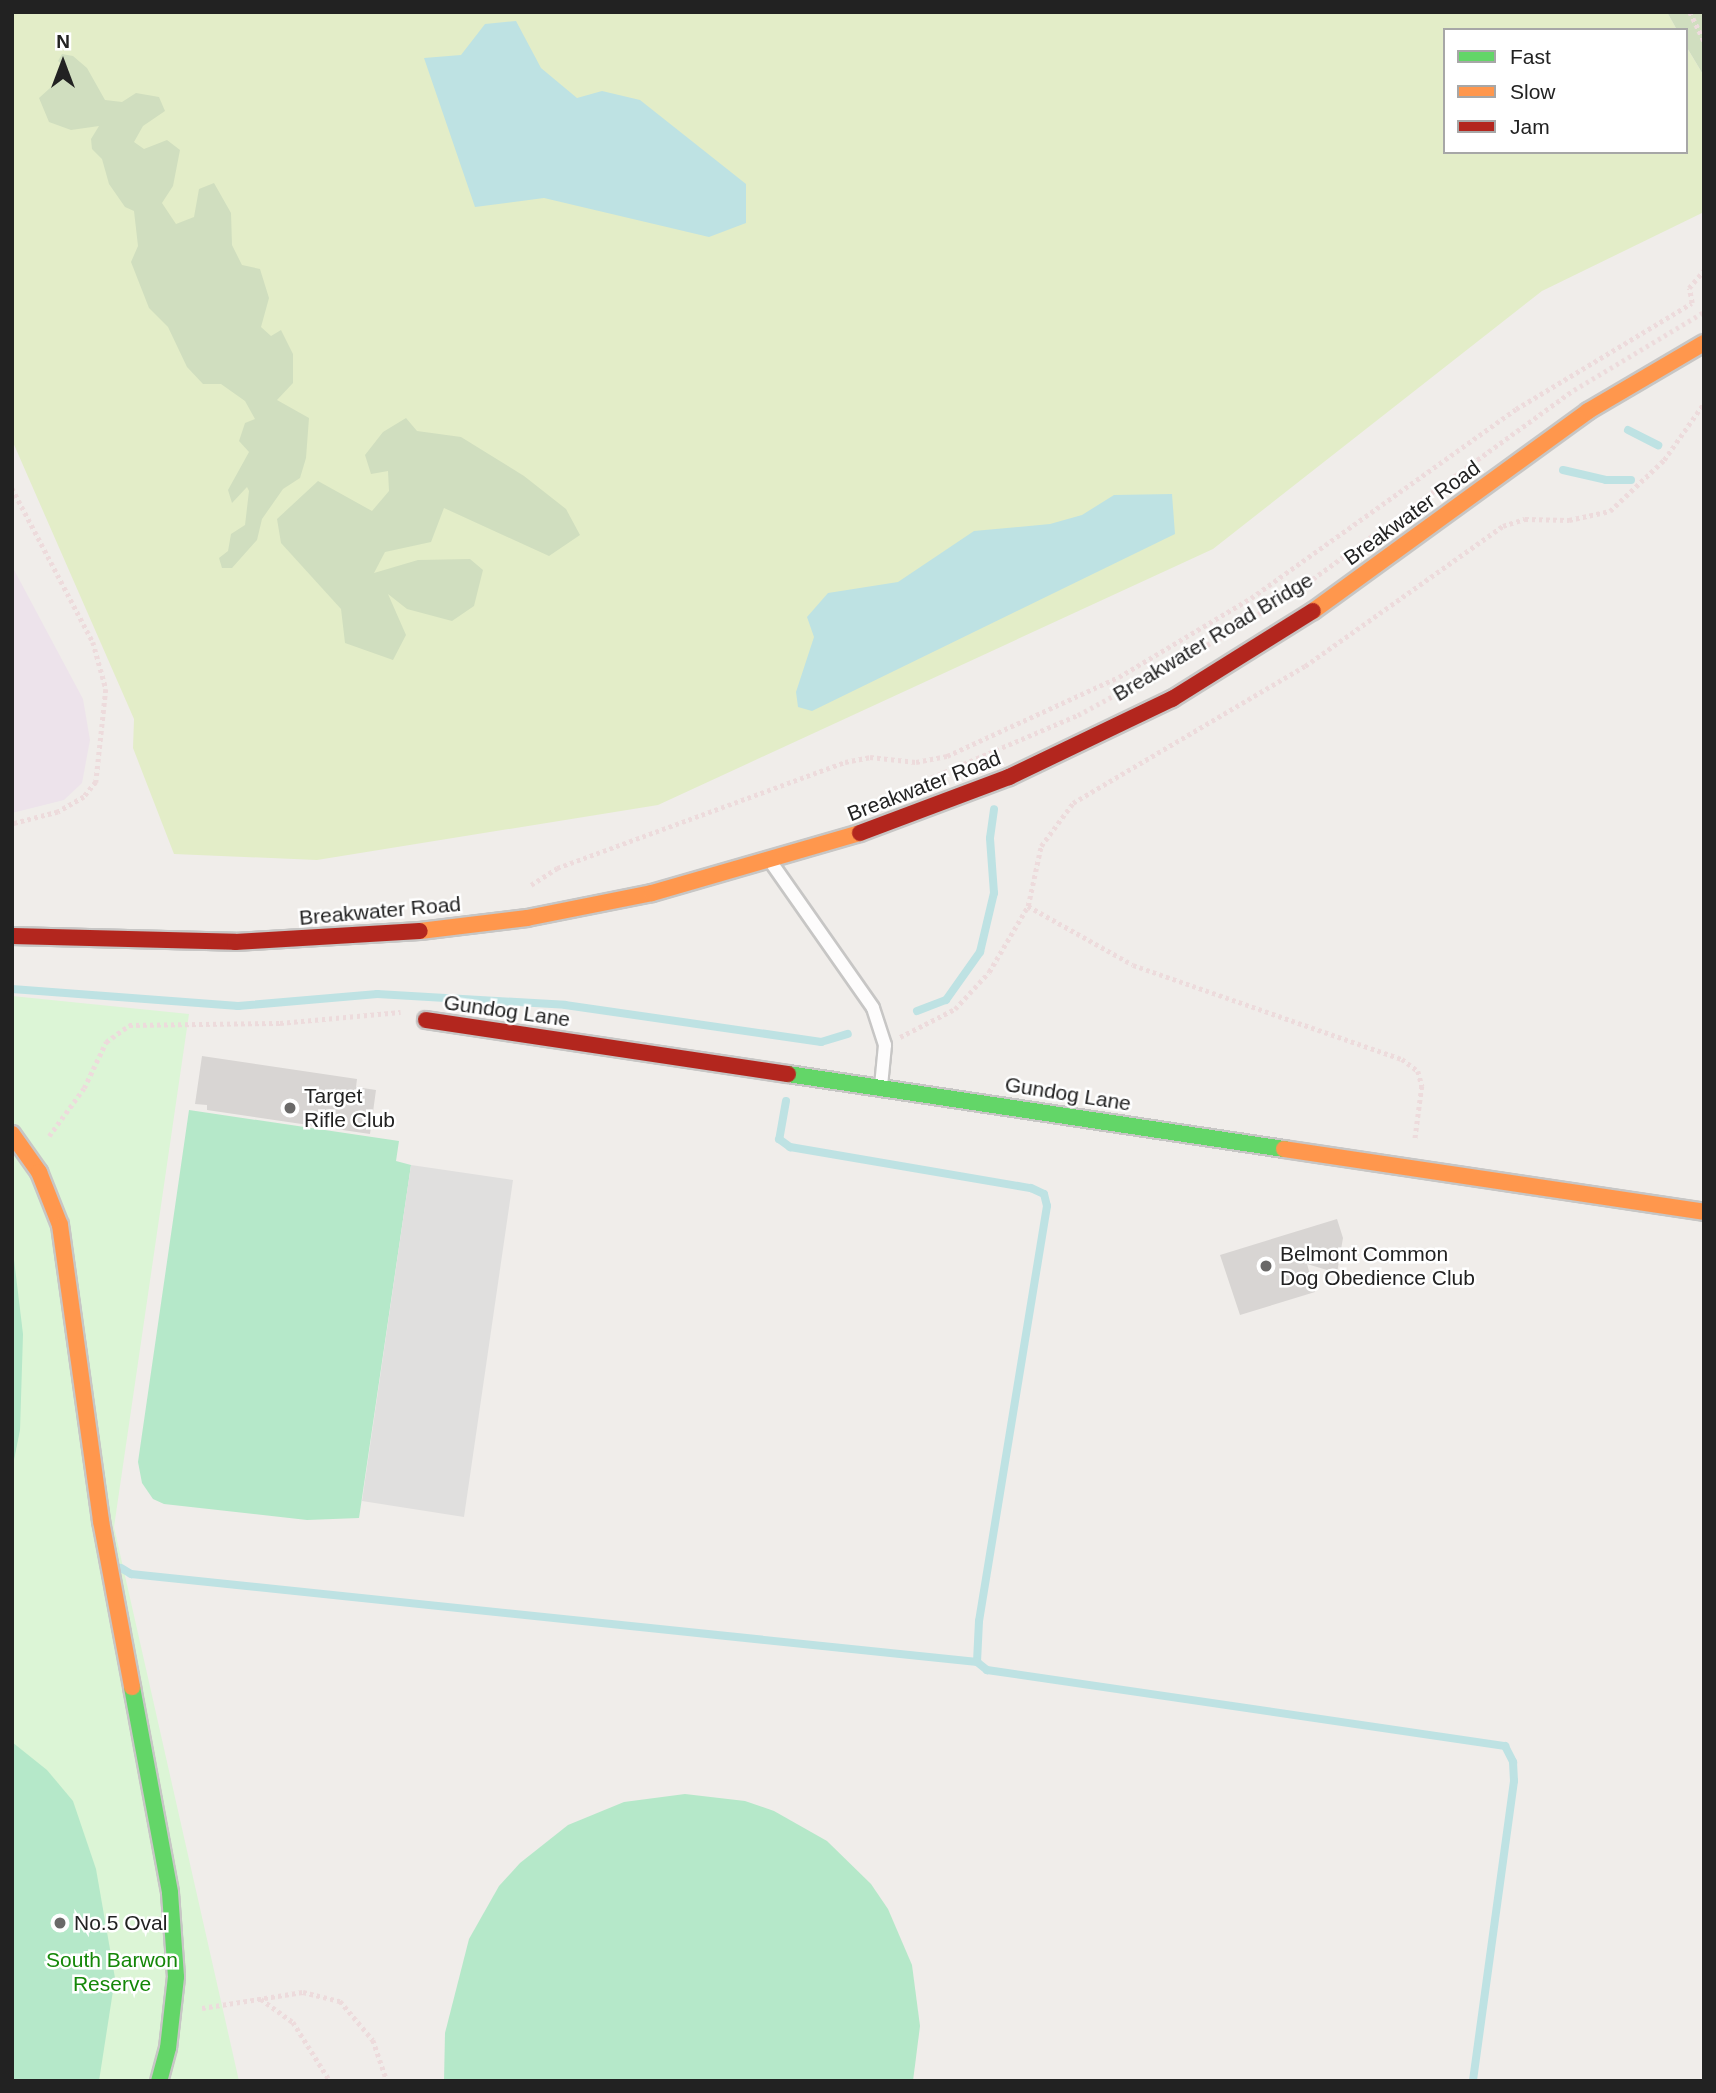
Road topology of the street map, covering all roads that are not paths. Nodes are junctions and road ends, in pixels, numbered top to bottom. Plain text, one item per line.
1 (1704, 342) edge
2 (771, 861) junction
3 (12, 930) edge
4 (12, 936) edge
5 (46, 936) junction
6 (426, 1020) road end
7 (881, 1086) junction
8 (12, 1134) edge
9 (1704, 1212) edge
10 (159, 2081) edge

1 - 2 street, Breakwater Road
2 - 5 street, Breakwater Road
2 - 7 lane
3 - 5 street, Breakwater Road
4 - 5 street, Breakwater Road
6 - 7 street, Gundog Lane
7 - 9 street, Gundog Lane
8 - 10 street

